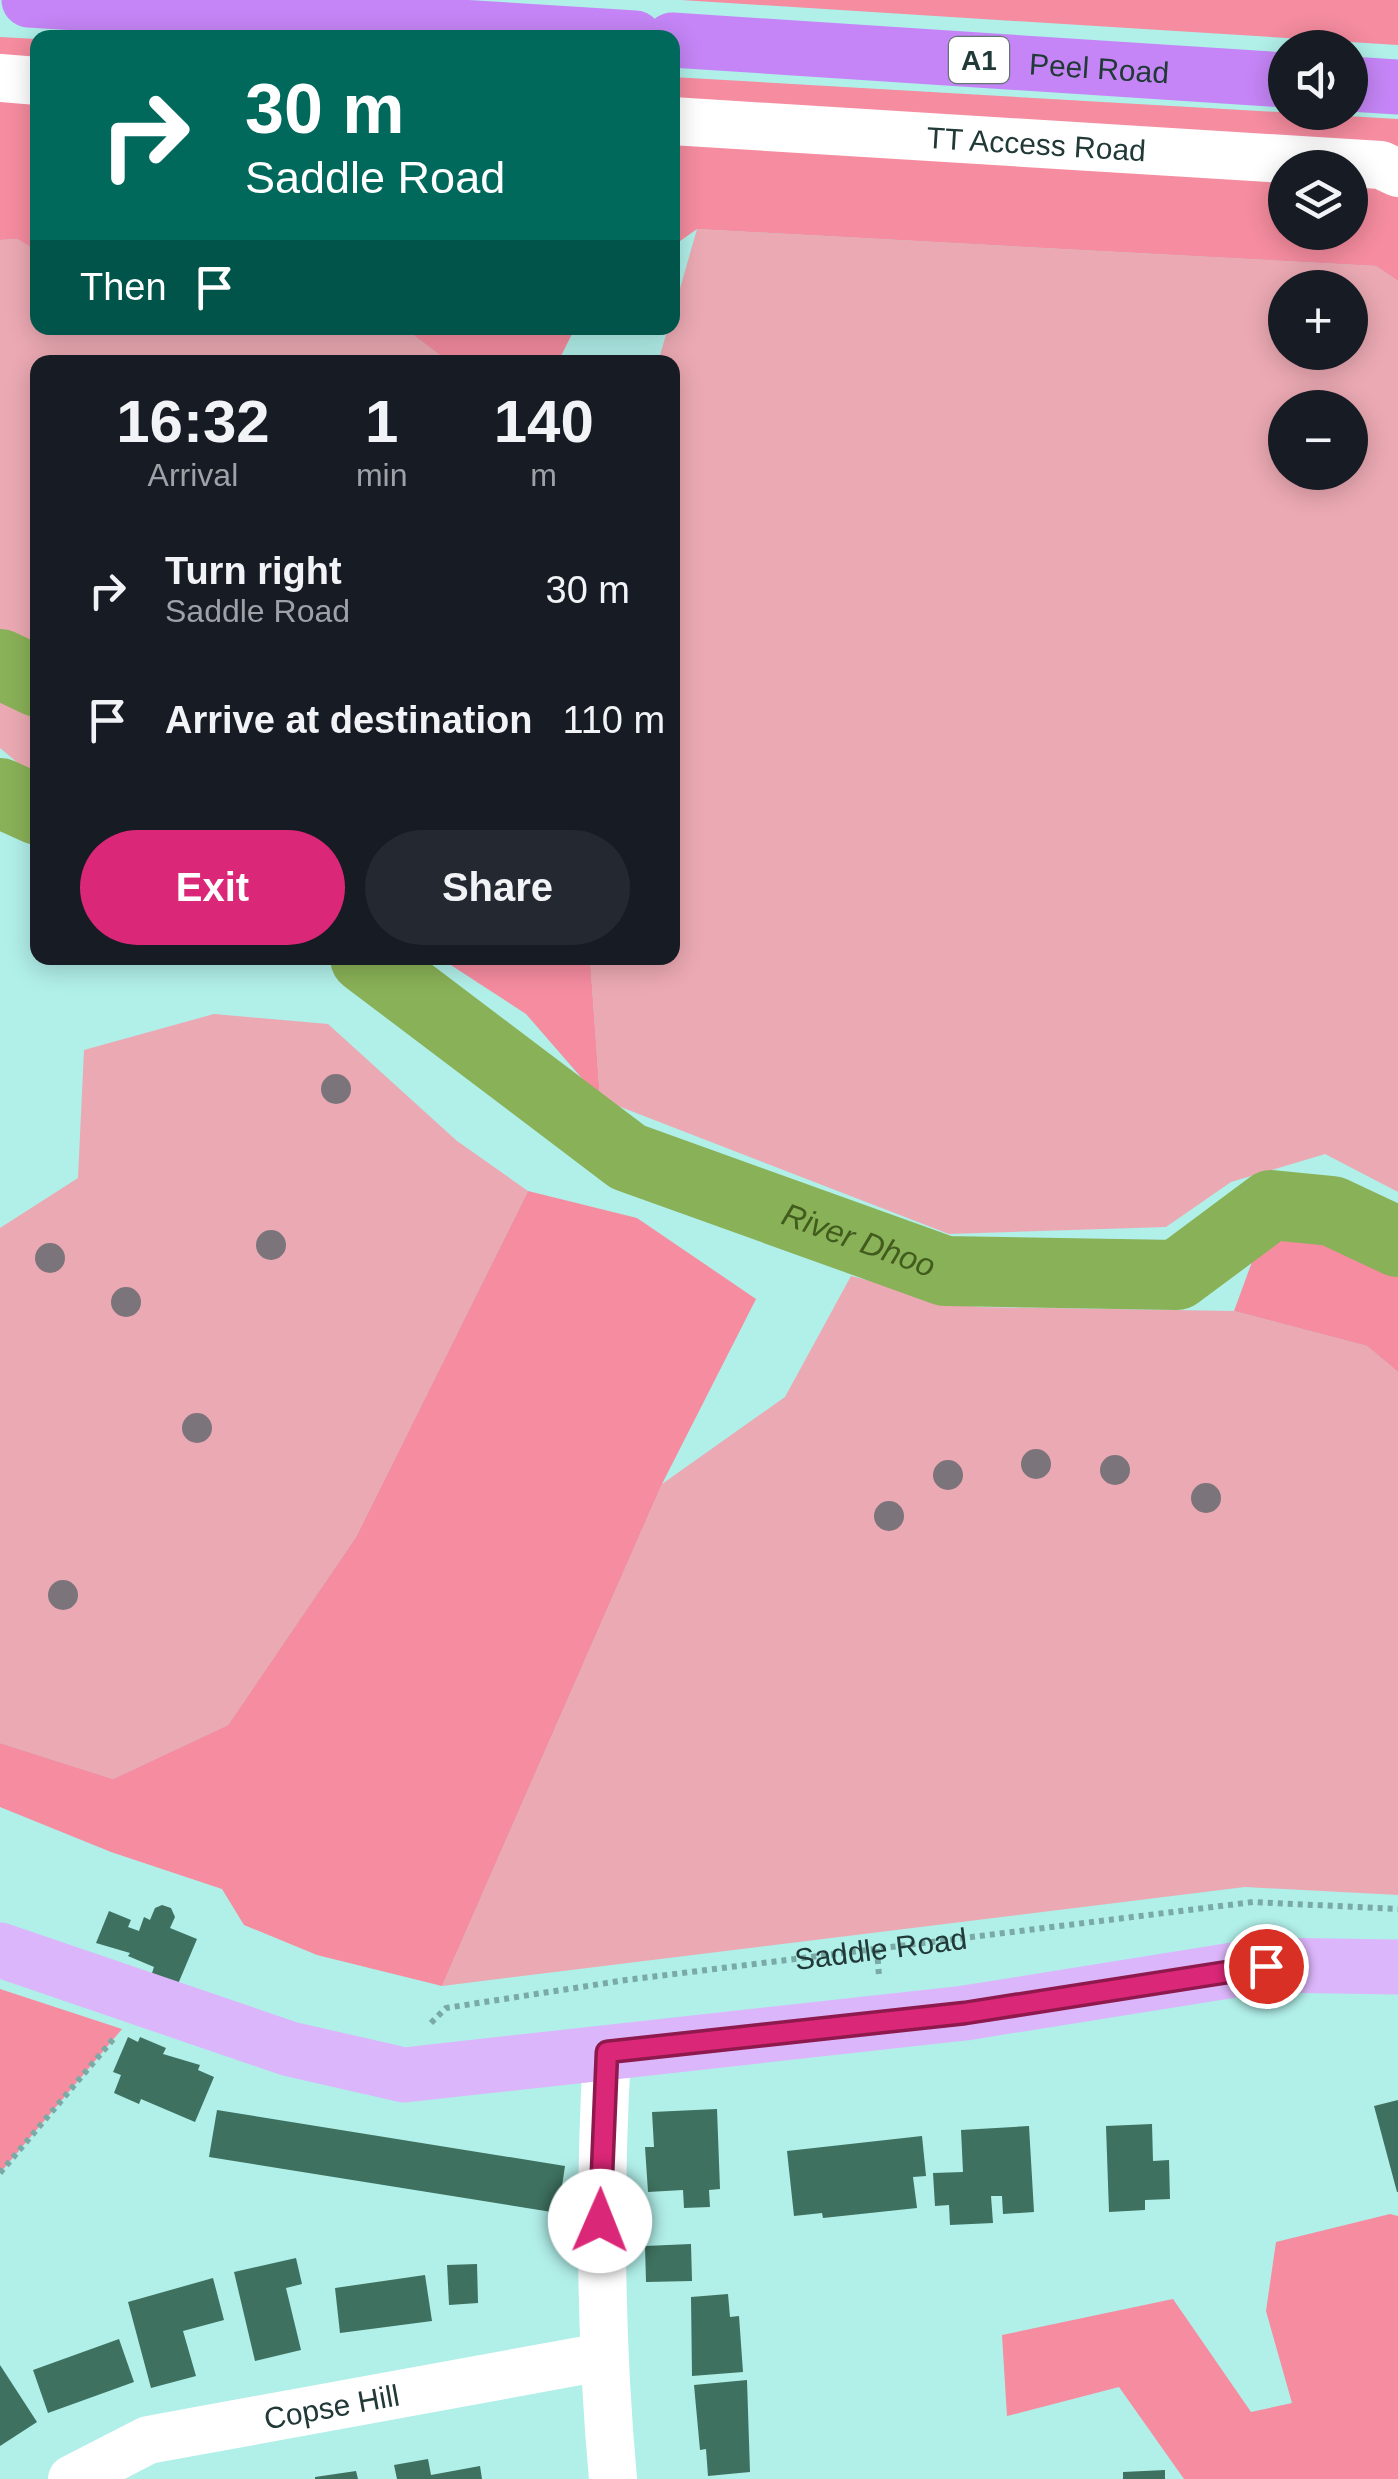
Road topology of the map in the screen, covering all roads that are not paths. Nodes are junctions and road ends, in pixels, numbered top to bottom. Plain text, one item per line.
1 (29, 0) edge
2 (507, 30) edge
3 (680, 41) edge
4 (0, 78) edge
5 (1268, 79) edge
6 (30, 80) edge
7 (1368, 85) edge
8 (1398, 87) edge
9 (680, 121) edge
10 (1398, 173) edge
11 (0, 1950) edge
12 (1398, 1967) edge
13 (607, 2052) junction
14 (602, 2357) junction
15 (72, 2479) edge
16 (613, 2479) edge

1 - 2 highway
3 - 5 highway, Peel Road / A1
4 - 6 street
7 - 8 highway
9 - 10 street, TT Access Road
11 - 13 main road
12 - 13 main road
13 - 14 street
14 - 15 street, Copse Hill
14 - 16 street

